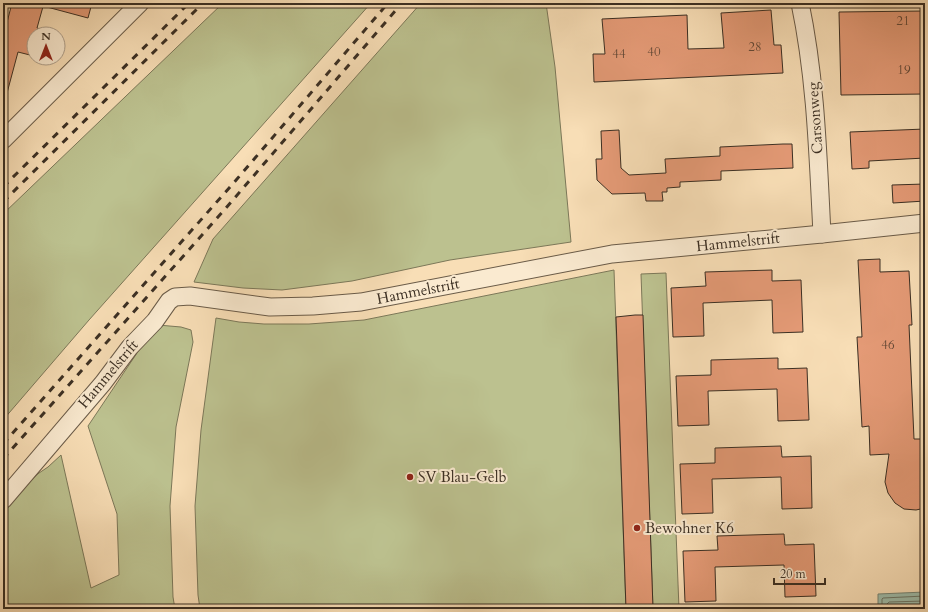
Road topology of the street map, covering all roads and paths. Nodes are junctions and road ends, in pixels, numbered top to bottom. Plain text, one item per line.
1 (140, 3) edge
2 (800, 3) edge
3 (3, 140) edge
4 (925, 223) edge
5 (822, 234) junction
6 (3, 500) edge

1 - 3 street
2 - 5 street, Carsonweg
4 - 5 street, Hammelstrift
5 - 6 street, Hammelstrift

